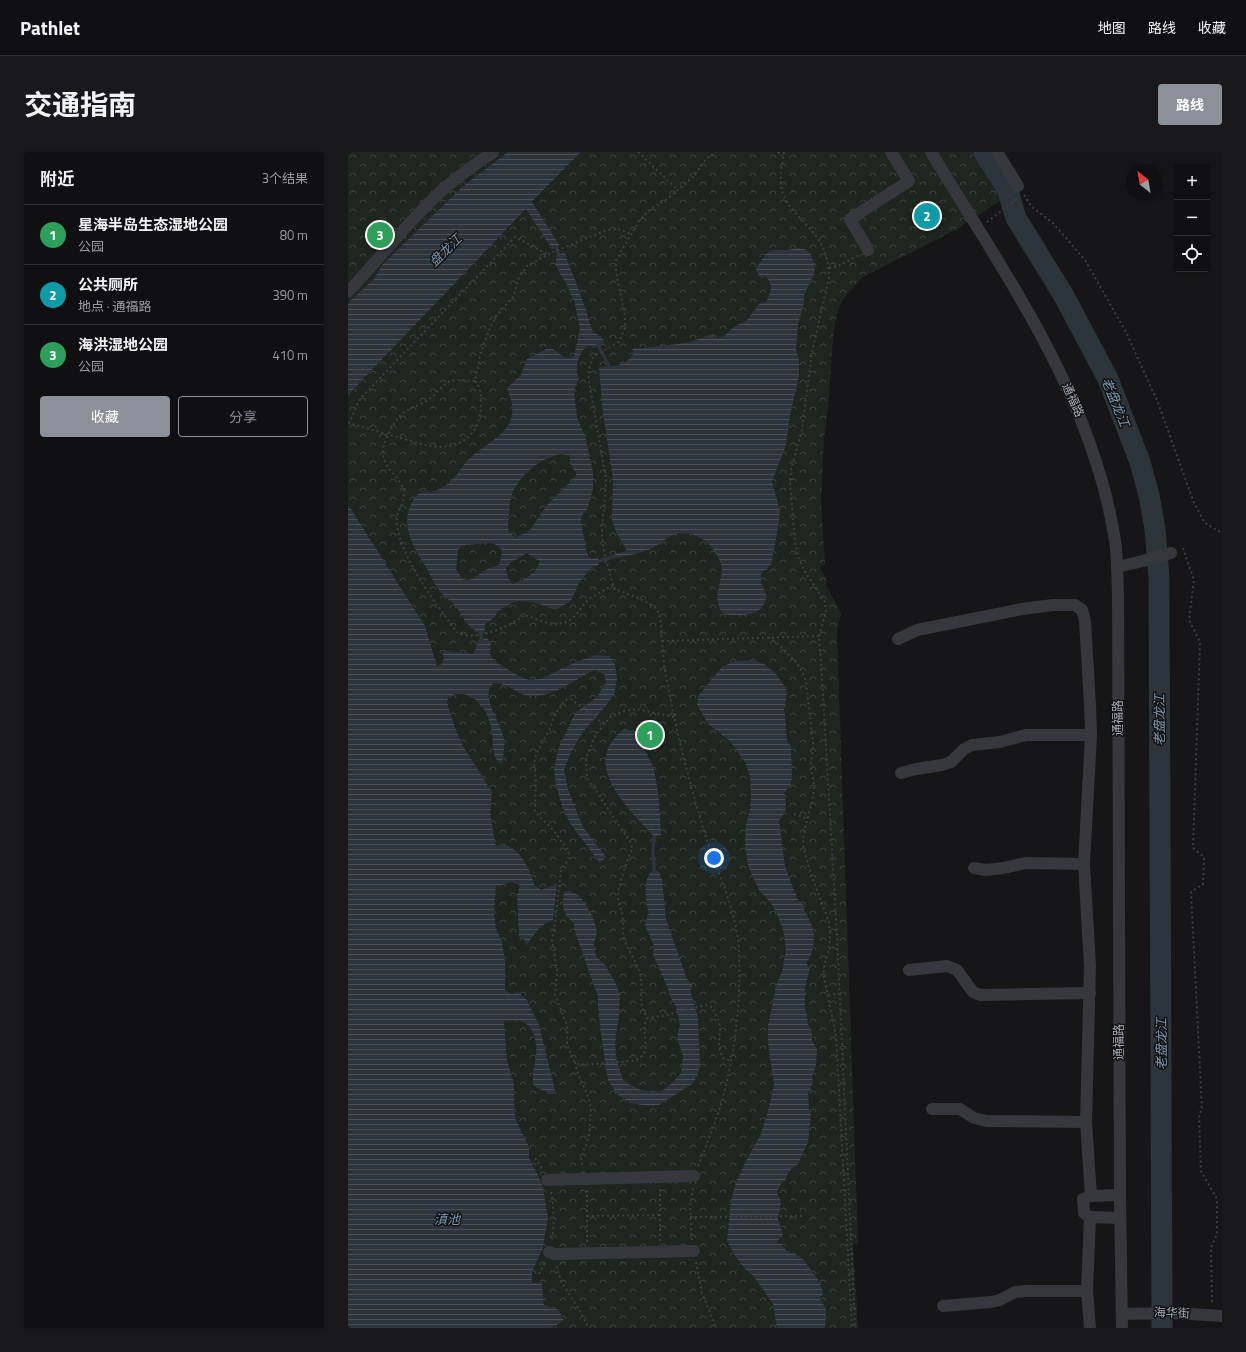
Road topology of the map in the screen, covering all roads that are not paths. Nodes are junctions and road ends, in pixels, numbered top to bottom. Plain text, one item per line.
1 (493, 152) edge
2 (891, 152) edge
3 (931, 152) edge
4 (997, 152) edge
5 (1018, 186) dead end
6 (868, 250) road end
7 (348, 292) edge
8 (1171, 553) dead end
9 (1117, 567) junction
10 (898, 639) dead end
11 (1091, 735) junction
12 (901, 773) dead end
13 (1084, 864) junction
14 (974, 868) dead end
15 (909, 970) dead end
16 (1090, 993) junction
17 (932, 1109) dead end
18 (1086, 1122) junction
19 (694, 1176) road end
20 (547, 1180) road end
21 (1091, 1196) junction
22 (1120, 1196) junction
23 (1090, 1217) junction
24 (1120, 1218) junction
25 (694, 1251) road end
26 (552, 1253) road end
27 (1087, 1290) junction
28 (942, 1306) dead end
29 (1122, 1314) junction
30 (1217, 1315) edge
31 (1090, 1328) edge
32 (1122, 1328) edge

1 - 7 street
2 - 6 street
3 - 9 street, 通福路
4 - 5 street
8 - 9 street
9 - 22 street, 通福路
10 - 11 street
11 - 12 street
11 - 13 street
13 - 14 street
13 - 16 street
15 - 16 street
16 - 18 street
17 - 18 street
18 - 21 street
19 - 20 street
21 - 22 street
21 - 23 street
22 - 24 street, 通福路
23 - 24 street
23 - 27 street
24 - 29 street, 通福路
25 - 26 street
27 - 28 street
27 - 31 street
29 - 30 street, 海华街
29 - 32 street, 通福路

